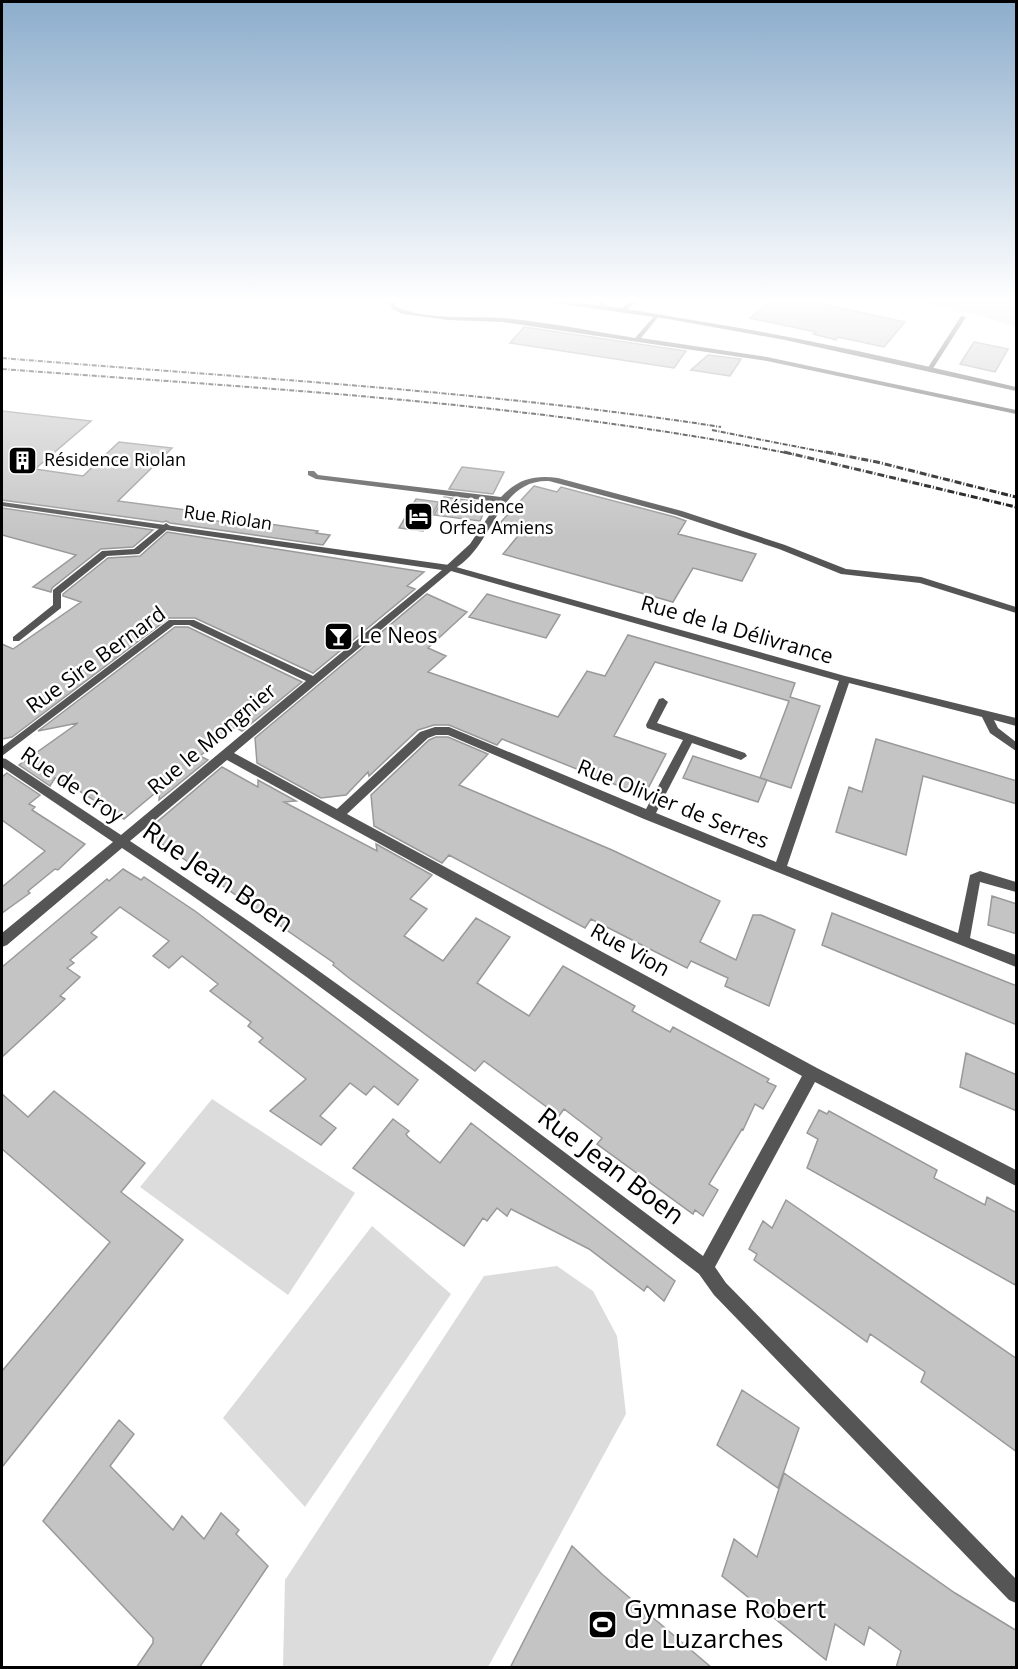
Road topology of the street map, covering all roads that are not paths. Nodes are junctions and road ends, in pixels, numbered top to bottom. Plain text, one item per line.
1 (866, 380) edge
2 (981, 380) edge
3 (1015, 387) edge
4 (1017, 411) edge
5 (311, 473) dead end
6 (503, 500) junction
7 (2, 504) edge
8 (166, 526) junction
9 (449, 568) junction
10 (1017, 610) edge
11 (16, 639) dead end
12 (845, 679) junction
13 (314, 681) junction
14 (663, 702) dead end
15 (987, 716) junction
16 (1017, 722) edge
17 (689, 738) junction
18 (1017, 747) edge
19 (2, 752) edge
20 (226, 754) junction
21 (741, 756) dead end
22 (2, 762) edge
23 (338, 815) junction
24 (648, 816) junction
25 (120, 841) junction
26 (780, 869) junction
27 (1017, 887) edge
28 (2, 941) edge
29 (963, 941) junction
30 (1017, 961) edge
31 (812, 1073) junction
32 (1017, 1178) edge
33 (705, 1268) junction
34 (1017, 1593) edge

1 - 4 street
2 - 3 street
5 - 6 street
6 - 9 street, Rue le Mongnier
6 - 10 street, Rue le Mongnier
7 - 8 street, Rue Riolan
8 - 9 street, Rue Riolan
8 - 11 street
9 - 12 street, Rue de la Délivrance
9 - 13 street, Rue le Mongnier
12 - 15 street, Rue de la Délivrance
12 - 26 street
13 - 19 street, Rue Sire Bernard
13 - 20 street, Rue le Mongnier
14 - 17 street
15 - 16 street, Rue de la Délivrance
15 - 18 street
17 - 21 street
17 - 24 street
20 - 23 street, Rue Vion
20 - 25 street, Rue le Mongnier
22 - 25 street, Rue de Croy
23 - 24 street, Rue Olivier de Serres
23 - 31 street, Rue Vion
24 - 26 street, Rue Olivier de Serres
25 - 28 street, Rue le Mongnier
25 - 33 street, Rue Jean Boen
26 - 29 street, Rue Olivier de Serres
27 - 29 street
29 - 30 street, Rue Olivier de Serres
31 - 32 street, Rue Vion
31 - 33 street
33 - 34 street, Rue Jean Boen

